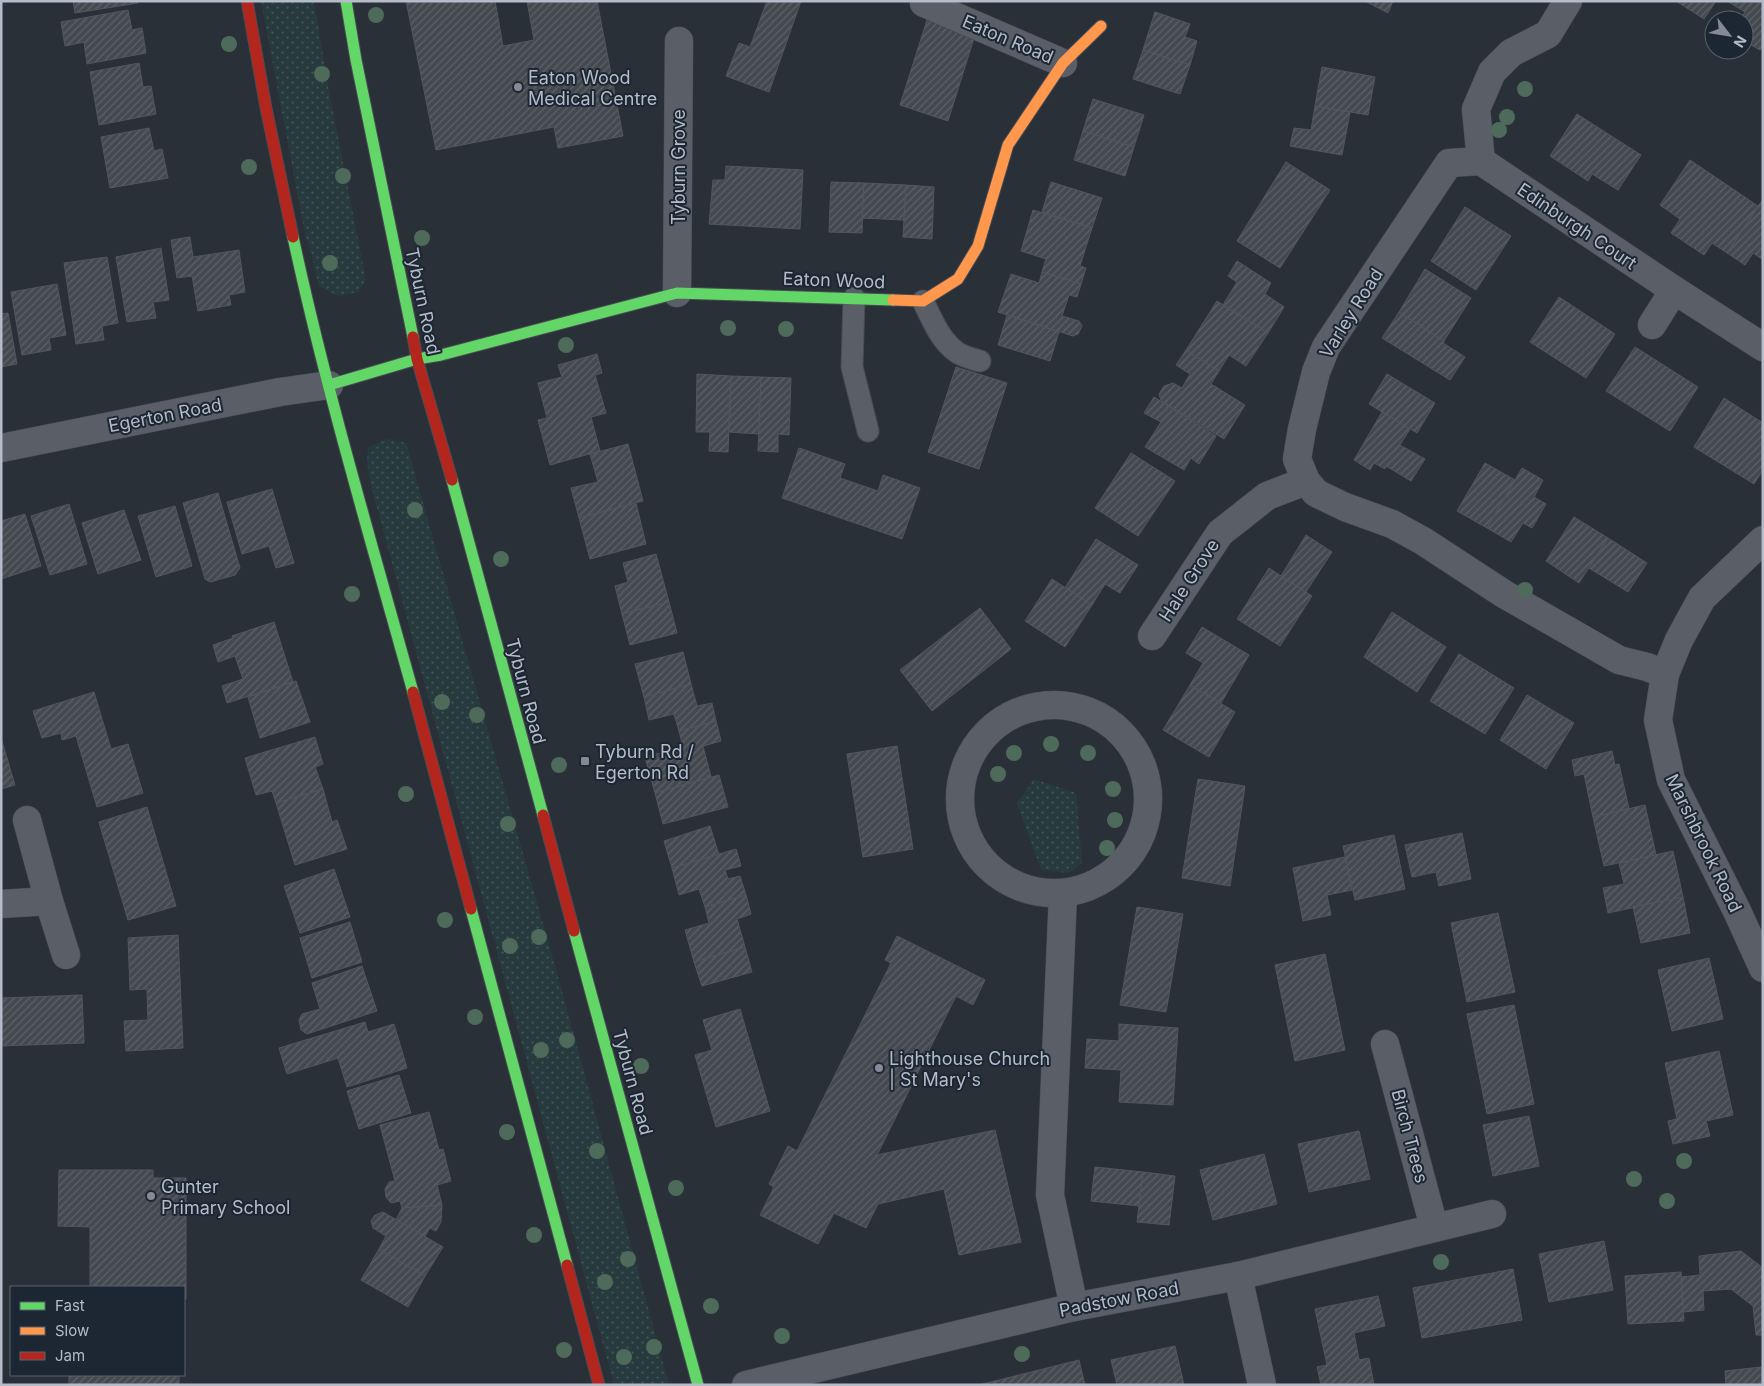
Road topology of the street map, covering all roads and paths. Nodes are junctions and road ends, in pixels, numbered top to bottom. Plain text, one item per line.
1 (248, 1) edge
2 (346, 1) edge
3 (1568, 1) edge
4 (924, 3) dead end
5 (1101, 26) dead end
6 (679, 41) dead end
7 (1063, 63) junction
8 (1481, 161) junction
9 (1674, 290) junction
10 (677, 293) junction
11 (854, 298) junction
12 (923, 300) junction
13 (1652, 325) dead end
14 (1763, 347) edge
15 (417, 359) junction
16 (980, 361) dead end
17 (329, 385) junction
18 (868, 432) dead end
19 (1, 448) edge
20 (1306, 481) junction
21 (1763, 540) edge
22 (1152, 636) dead end
23 (1665, 674) junction
24 (28, 820) dead end
25 (1063, 894) junction
26 (49, 901) junction
27 (1, 904) edge
28 (66, 955) dead end
29 (1763, 968) edge
30 (1385, 1044) dead end
31 (1492, 1214) dead end
32 (1434, 1228) junction
33 (1238, 1276) junction
34 (1074, 1307) junction
35 (599, 1385) edge
36 (698, 1385) edge
37 (746, 1385) edge
38 (1262, 1385) edge

1 - 17 main road
2 - 15 main road, Tyburn Road
3 - 8 street
4 - 7 street, Eaton Road
5 - 7 main road
6 - 10 street, Tyburn Grove
7 - 12 main road
8 - 9 street, Edinburgh Court
8 - 20 street, Varley Road
9 - 13 street
9 - 14 street, Edinburgh Court
10 - 11 main road, Eaton Wood
10 - 15 main road, Eaton Wood
11 - 12 main road, Eaton Wood
11 - 18 lane
12 - 16 lane
15 - 17 main road, Eaton Wood
15 - 36 main road, Tyburn Road
17 - 19 street, Egerton Road
17 - 35 main road
20 - 22 street, Hale Grove
20 - 23 street, Varley Road
21 - 23 street, Marshbrook Road
23 - 29 street, Marshbrook Road
24 - 26 street
25 - 25 street
25 - 34 street
26 - 27 street
26 - 28 street
30 - 32 street, Birch Trees
31 - 32 street, Padstow Road
32 - 33 street, Padstow Road
33 - 34 street, Padstow Road
33 - 38 street
34 - 37 street, Padstow Road

